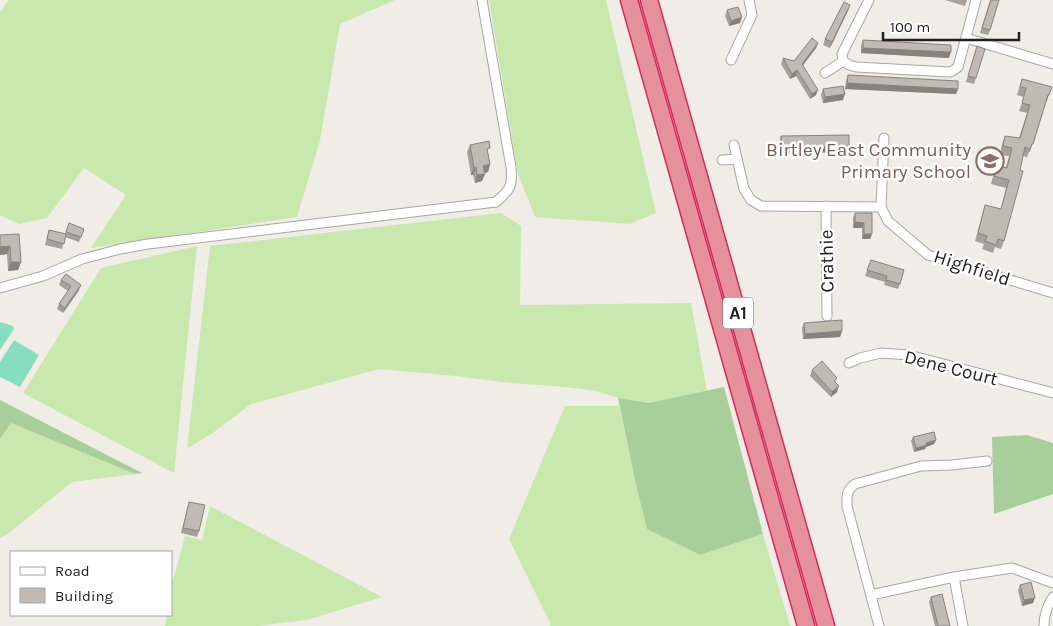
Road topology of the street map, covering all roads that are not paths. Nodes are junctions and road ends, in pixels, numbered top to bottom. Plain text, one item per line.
1 (482, 0) edge
2 (629, 0) edge
3 (649, 0) edge
4 (749, 0) edge
5 (869, 0) edge
6 (976, 0) edge
7 (966, 38) junction
8 (731, 60) dead end
9 (843, 61) junction
10 (1053, 64) edge
11 (825, 73) dead end
12 (884, 138) dead end
13 (734, 145) dead end
14 (737, 159) junction
15 (722, 160) dead end
16 (826, 206) junction
17 (881, 206) junction
18 (0, 288) edge
19 (1053, 293) edge
20 (828, 316) dead end
21 (849, 363) dead end
22 (1053, 394) edge
23 (988, 461) dead end
24 (954, 577) junction
25 (1053, 583) edge
26 (871, 595) junction
27 (1053, 597) edge
28 (806, 626) edge
29 (826, 626) edge
30 (879, 626) edge
31 (963, 626) edge
32 (1044, 626) edge

1 - 18 street
2 - 28 highway, A1
3 - 29 highway, A1
4 - 8 street
5 - 9 street
6 - 7 street
7 - 9 street
7 - 10 street
9 - 11 street
12 - 17 street
13 - 14 street, Crathie
14 - 15 street
14 - 16 street, Crathie
16 - 17 street, Crathie
16 - 20 street, Crathie
17 - 19 street, Highfield
21 - 22 street, Dene Court
23 - 26 street
24 - 25 street
24 - 26 street
24 - 31 street
26 - 30 street
27 - 32 street

